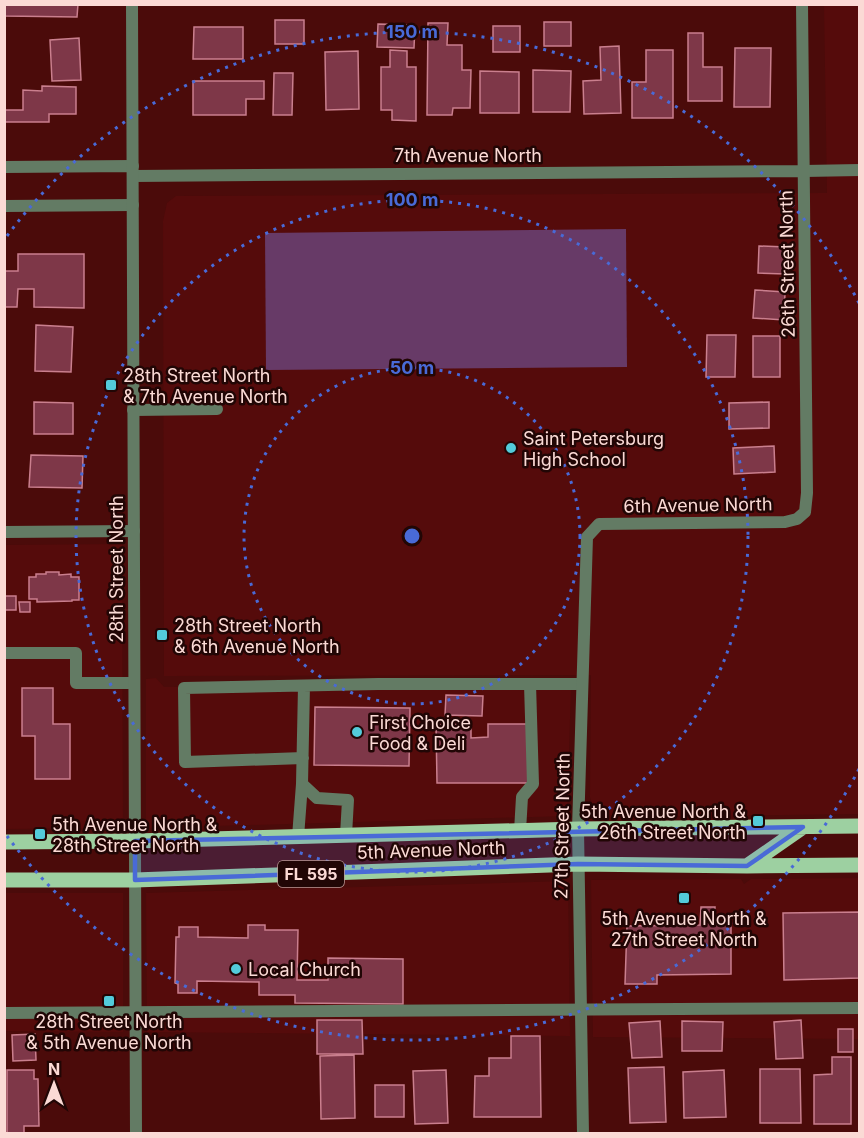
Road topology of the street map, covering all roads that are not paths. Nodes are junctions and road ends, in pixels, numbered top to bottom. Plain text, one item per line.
1 (132, 4) edge
2 (802, 4) edge
3 (4, 167) edge
4 (860, 170) edge
5 (133, 171) junction
6 (804, 171) junction
7 (133, 205) junction
8 (4, 206) edge
9 (217, 409) dead end
10 (134, 410) junction
11 (797, 519) joint
12 (599, 524) joint
13 (134, 531) junction
14 (4, 532) edge
15 (4, 653) edge
16 (134, 683) junction
17 (530, 684) junction
18 (582, 684) junction
19 (304, 686) junction
20 (303, 758) junction
21 (302, 784) junction
22 (860, 826) edge
23 (803, 827) junction
24 (578, 829) junction
25 (520, 831) junction
26 (346, 836) junction
27 (298, 837) junction
28 (135, 841) junction
29 (4, 842) edge
30 (578, 864) junction
31 (860, 865) edge
32 (747, 866) junction
33 (4, 880) edge
34 (135, 880) junction
35 (860, 1008) edge
36 (581, 1010) junction
37 (4, 1013) edge
38 (135, 1013) junction
39 (136, 1134) edge
40 (583, 1134) edge

1 - 5 street, 28th Street North
2 - 6 street, 26th Street North
3 - 5 street, 7th Avenue North
4 - 6 street, 7th Avenue North
5 - 6 street, 7th Avenue North
5 - 7 street, 28th Street North
6 - 11 street, 26th Street North
7 - 8 street
7 - 10 street, 28th Street North
9 - 10 street
10 - 13 street, 28th Street North
11 - 12 street, 6th Avenue North
12 - 18 street, 27th Street North
13 - 14 street
13 - 16 street, 28th Street North
15 - 16 street
16 - 28 street, 28th Street North
17 - 18 street
17 - 19 street
17 - 25 street
18 - 24 street, 27th Street North
19 - 20 street
19 - 20 street
20 - 21 street
21 - 26 street
21 - 27 street
22 - 23 main road, 5th Avenue North / FL 595
23 - 24 main road, 5th Avenue North / FL 595
23 - 32 main road
24 - 25 main road, 5th Avenue North / FL 595
24 - 30 street, 27th Street North
25 - 26 main road, 5th Avenue North / FL 595
26 - 27 main road, 5th Avenue North / FL 595
27 - 28 main road, 5th Avenue North / FL 595
28 - 29 main road, 5th Avenue North / FL 595
28 - 34 street, 28th Street North
30 - 32 main road, 5th Avenue North / FL 595
30 - 34 main road, 5th Avenue North / FL 595
30 - 36 street, 27th Street North
31 - 32 main road, 5th Avenue North / FL 595
33 - 34 main road, 5th Avenue North / FL 595
34 - 38 street, 28th Street North
35 - 36 street
36 - 38 street
36 - 40 street, 27th Street North
37 - 38 street
38 - 39 street, 28th Street North

